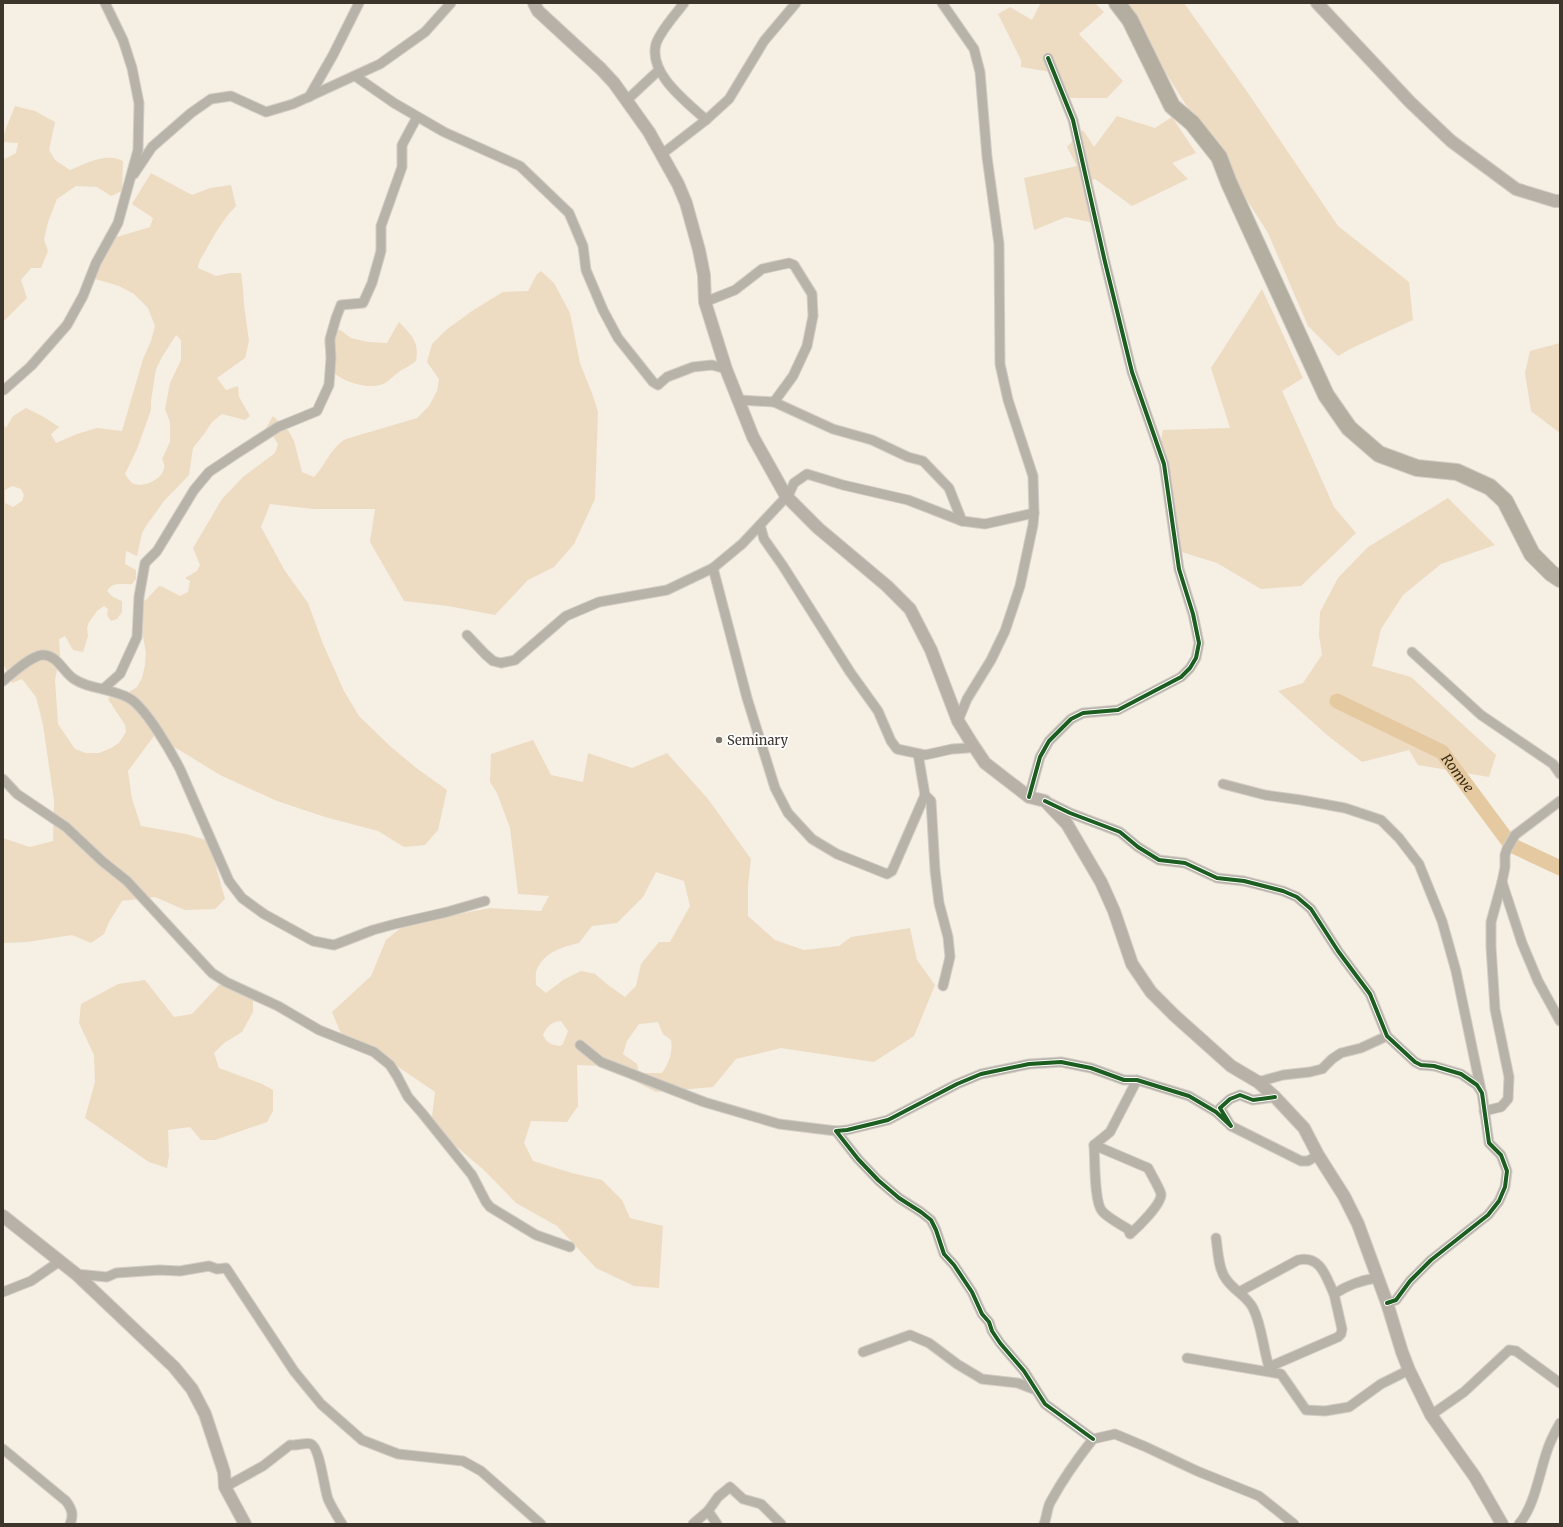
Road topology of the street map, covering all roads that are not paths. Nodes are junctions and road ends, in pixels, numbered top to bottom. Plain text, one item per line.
1 (105, 3) edge
2 (359, 3) edge
3 (451, 3) edge
4 (534, 3) edge
5 (684, 3) edge
6 (796, 3) edge
7 (942, 3) edge
8 (1117, 3) edge
9 (1317, 3) edge
10 (1048, 58) dead end
11 (659, 70) junction
12 (355, 76) junction
13 (309, 97) junction
14 (627, 100) junction
15 (418, 116) junction
16 (706, 120) junction
17 (662, 154) junction
18 (129, 180) junction
19 (1560, 201) edge
20 (705, 302) junction
21 (726, 369) junction
22 (4, 390) dead end
23 (740, 400) junction
24 (774, 402) junction
25 (786, 496) junction
26 (1034, 513) junction
27 (962, 521) junction
28 (760, 525) junction
29 (713, 568) junction
30 (1560, 579) edge
31 (467, 635) dead end
32 (1412, 652) dead end
33 (3, 681) edge
34 (103, 689) junction
35 (958, 721) junction
36 (971, 742) junction
37 (918, 754) junction
38 (1560, 774) edge
39 (3, 779) edge
40 (1223, 784) dead end
41 (925, 795) junction
42 (1029, 797) junction
43 (1045, 801) junction
44 (1560, 801) edge
45 (1502, 882) junction
46 (485, 901) dead end
47 (943, 986) dead end
48 (1560, 1021) edge
49 (1387, 1036) junction
50 (580, 1045) dead end
51 (1137, 1080) junction
52 (1258, 1082) junction
53 (1482, 1093) junction
54 (1275, 1097) junction
55 (1484, 1111) junction
56 (1231, 1126) junction
57 (836, 1131) junction
58 (1094, 1145) junction
59 (1318, 1155) junction
60 (3, 1216) edge
61 (1216, 1238) dead end
62 (570, 1247) dead end
63 (60, 1262) junction
64 (76, 1274) junction
65 (1377, 1278) junction
66 (3, 1292) edge
67 (1239, 1292) junction
68 (1334, 1294) junction
69 (1387, 1304) junction
70 (863, 1352) dead end
71 (1187, 1358) dead end
72 (1269, 1367) junction
73 (1409, 1370) junction
74 (1282, 1374) junction
75 (1560, 1382) edge
76 (1036, 1390) junction
77 (1432, 1415) junction
78 (1560, 1423) edge
79 (1093, 1439) junction
80 (3, 1449) edge
81 (225, 1487) junction
82 (708, 1511) junction
83 (70, 1524) edge
84 (246, 1524) edge
85 (342, 1524) edge
86 (541, 1524) edge
87 (693, 1524) edge
88 (717, 1524) edge
89 (781, 1524) edge
90 (1044, 1524) edge
91 (1294, 1524) edge
92 (1502, 1524) edge
93 (1520, 1524) edge

1 - 18 street
2 - 13 street
3 - 12 street
4 - 14 main road
5 - 11 street
6 - 16 street
7 - 26 street
8 - 30 highway
9 - 19 main road
10 - 42 street
11 - 14 street
11 - 16 street
12 - 13 street
12 - 15 street
13 - 18 street
14 - 17 main road
15 - 21 street
15 - 34 street
16 - 17 street
17 - 20 main road
18 - 22 street
20 - 21 main road
20 - 24 street
21 - 23 main road
23 - 24 street
23 - 25 main road
24 - 27 street
25 - 27 street
25 - 28 street
25 - 35 main road
26 - 27 street
26 - 35 street
28 - 29 street
28 - 37 street
29 - 31 street
29 - 41 street
32 - 38 street
33 - 34 street
34 - 46 street
35 - 36 main road
36 - 37 street
36 - 42 main road
37 - 41 street
39 - 62 street
40 - 53 street
41 - 47 street
42 - 43 main road
43 - 49 street
43 - 52 main road
44 - 45 street
45 - 48 street
45 - 55 street
49 - 52 street
49 - 53 street
50 - 57 street
51 - 56 street
51 - 57 street
51 - 58 street
52 - 54 main road
53 - 55 street
54 - 56 street
54 - 59 main road
55 - 69 street
56 - 59 street
57 - 76 street
58 - 58 street
59 - 65 main road
60 - 63 main road
61 - 67 street
63 - 64 main road
63 - 66 street
64 - 81 main road
64 - 86 street
65 - 68 street
65 - 69 main road
67 - 68 street
67 - 72 street
68 - 72 street
69 - 73 main road
70 - 76 street
71 - 74 street
72 - 74 street
73 - 74 street
73 - 77 main road
75 - 77 street
76 - 79 street
77 - 92 main road
78 - 93 street
79 - 90 street
79 - 91 street
80 - 83 street
81 - 84 main road
81 - 85 street
82 - 87 street
82 - 88 street
82 - 89 street

